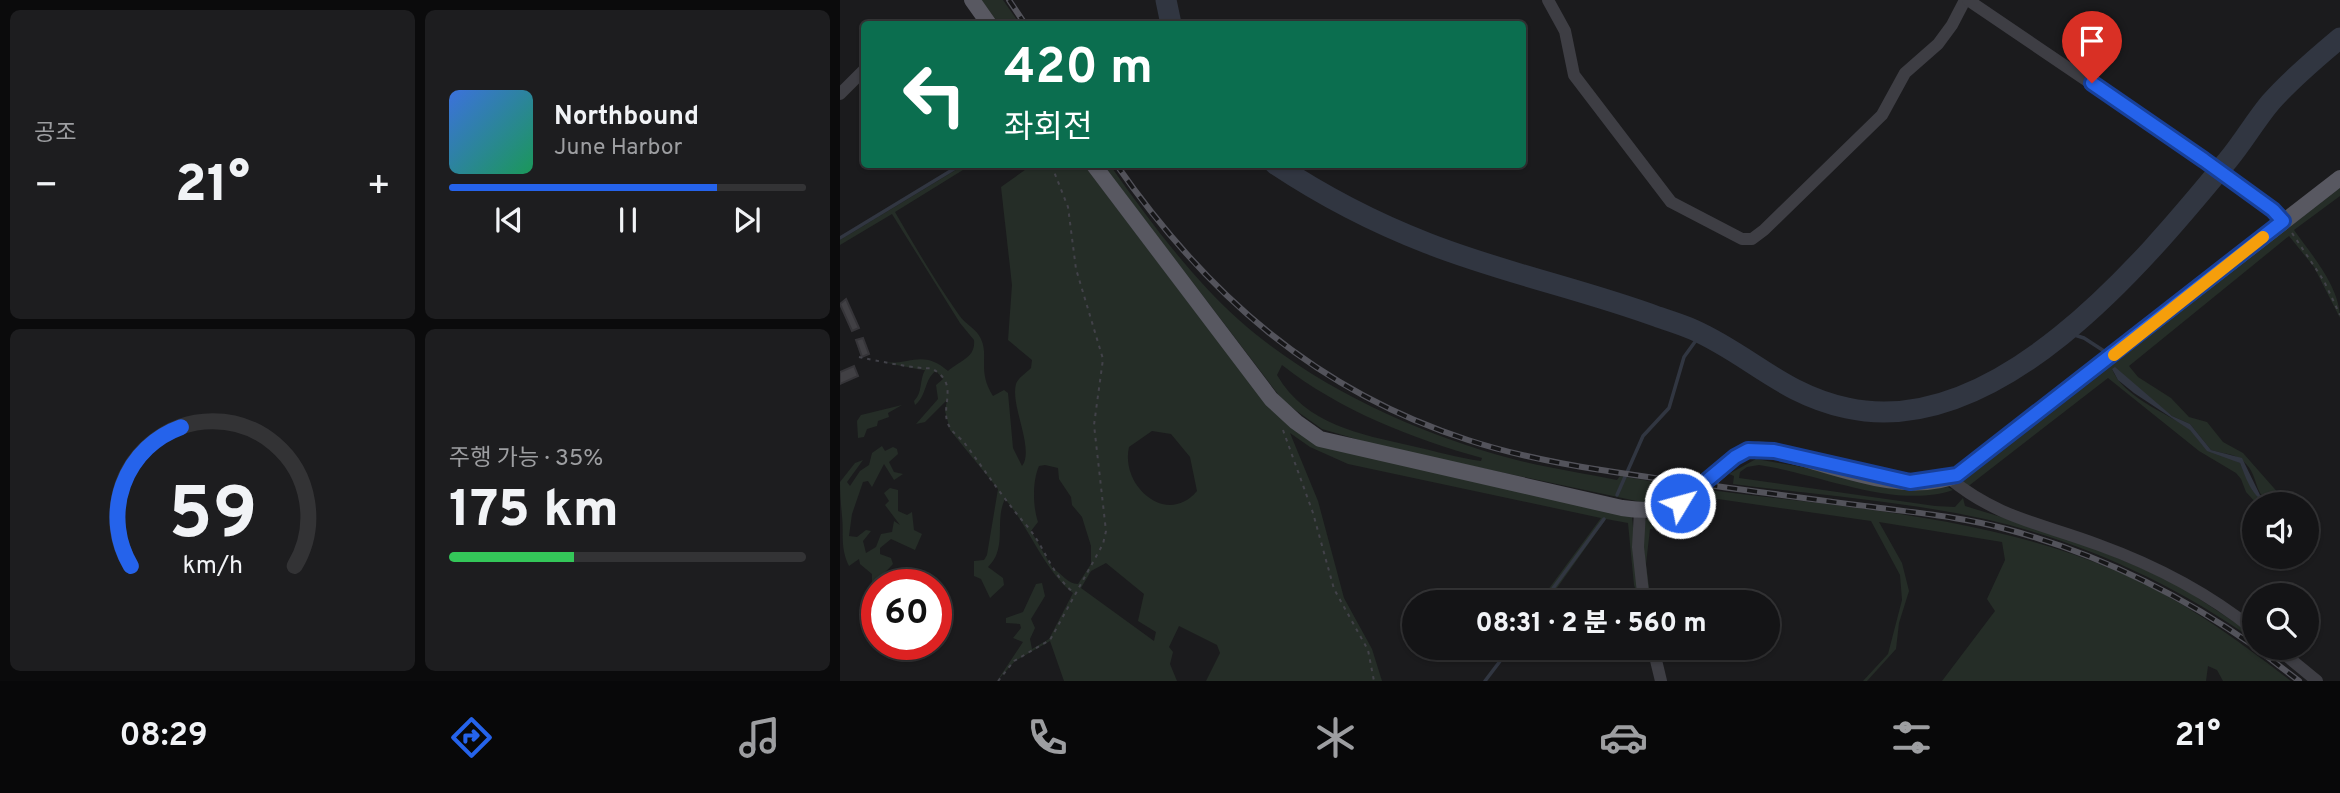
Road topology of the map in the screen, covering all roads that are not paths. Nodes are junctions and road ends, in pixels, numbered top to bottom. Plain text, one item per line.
1 (972, 0) edge
2 (1548, 0) edge
3 (1966, 0) edge
4 (1984, 4) edge
5 (987, 21) edge
6 (861, 73) edge
7 (840, 94) edge
8 (1096, 168) edge
9 (2340, 178) edge
10 (2283, 221) junction
11 (1949, 478) junction
12 (1640, 511) junction
13 (1643, 590) edge
14 (2242, 622) edge
15 (1656, 660) edge
16 (2291, 660) edge
17 (1661, 681) edge
18 (2316, 681) edge

1 - 5 main road
2 - 3 street
3 - 4 street
4 - 10 street
6 - 7 street
8 - 12 main road
9 - 10 main road
10 - 11 main road
11 - 12 main road
11 - 14 street
12 - 13 street
15 - 17 street
16 - 18 street

